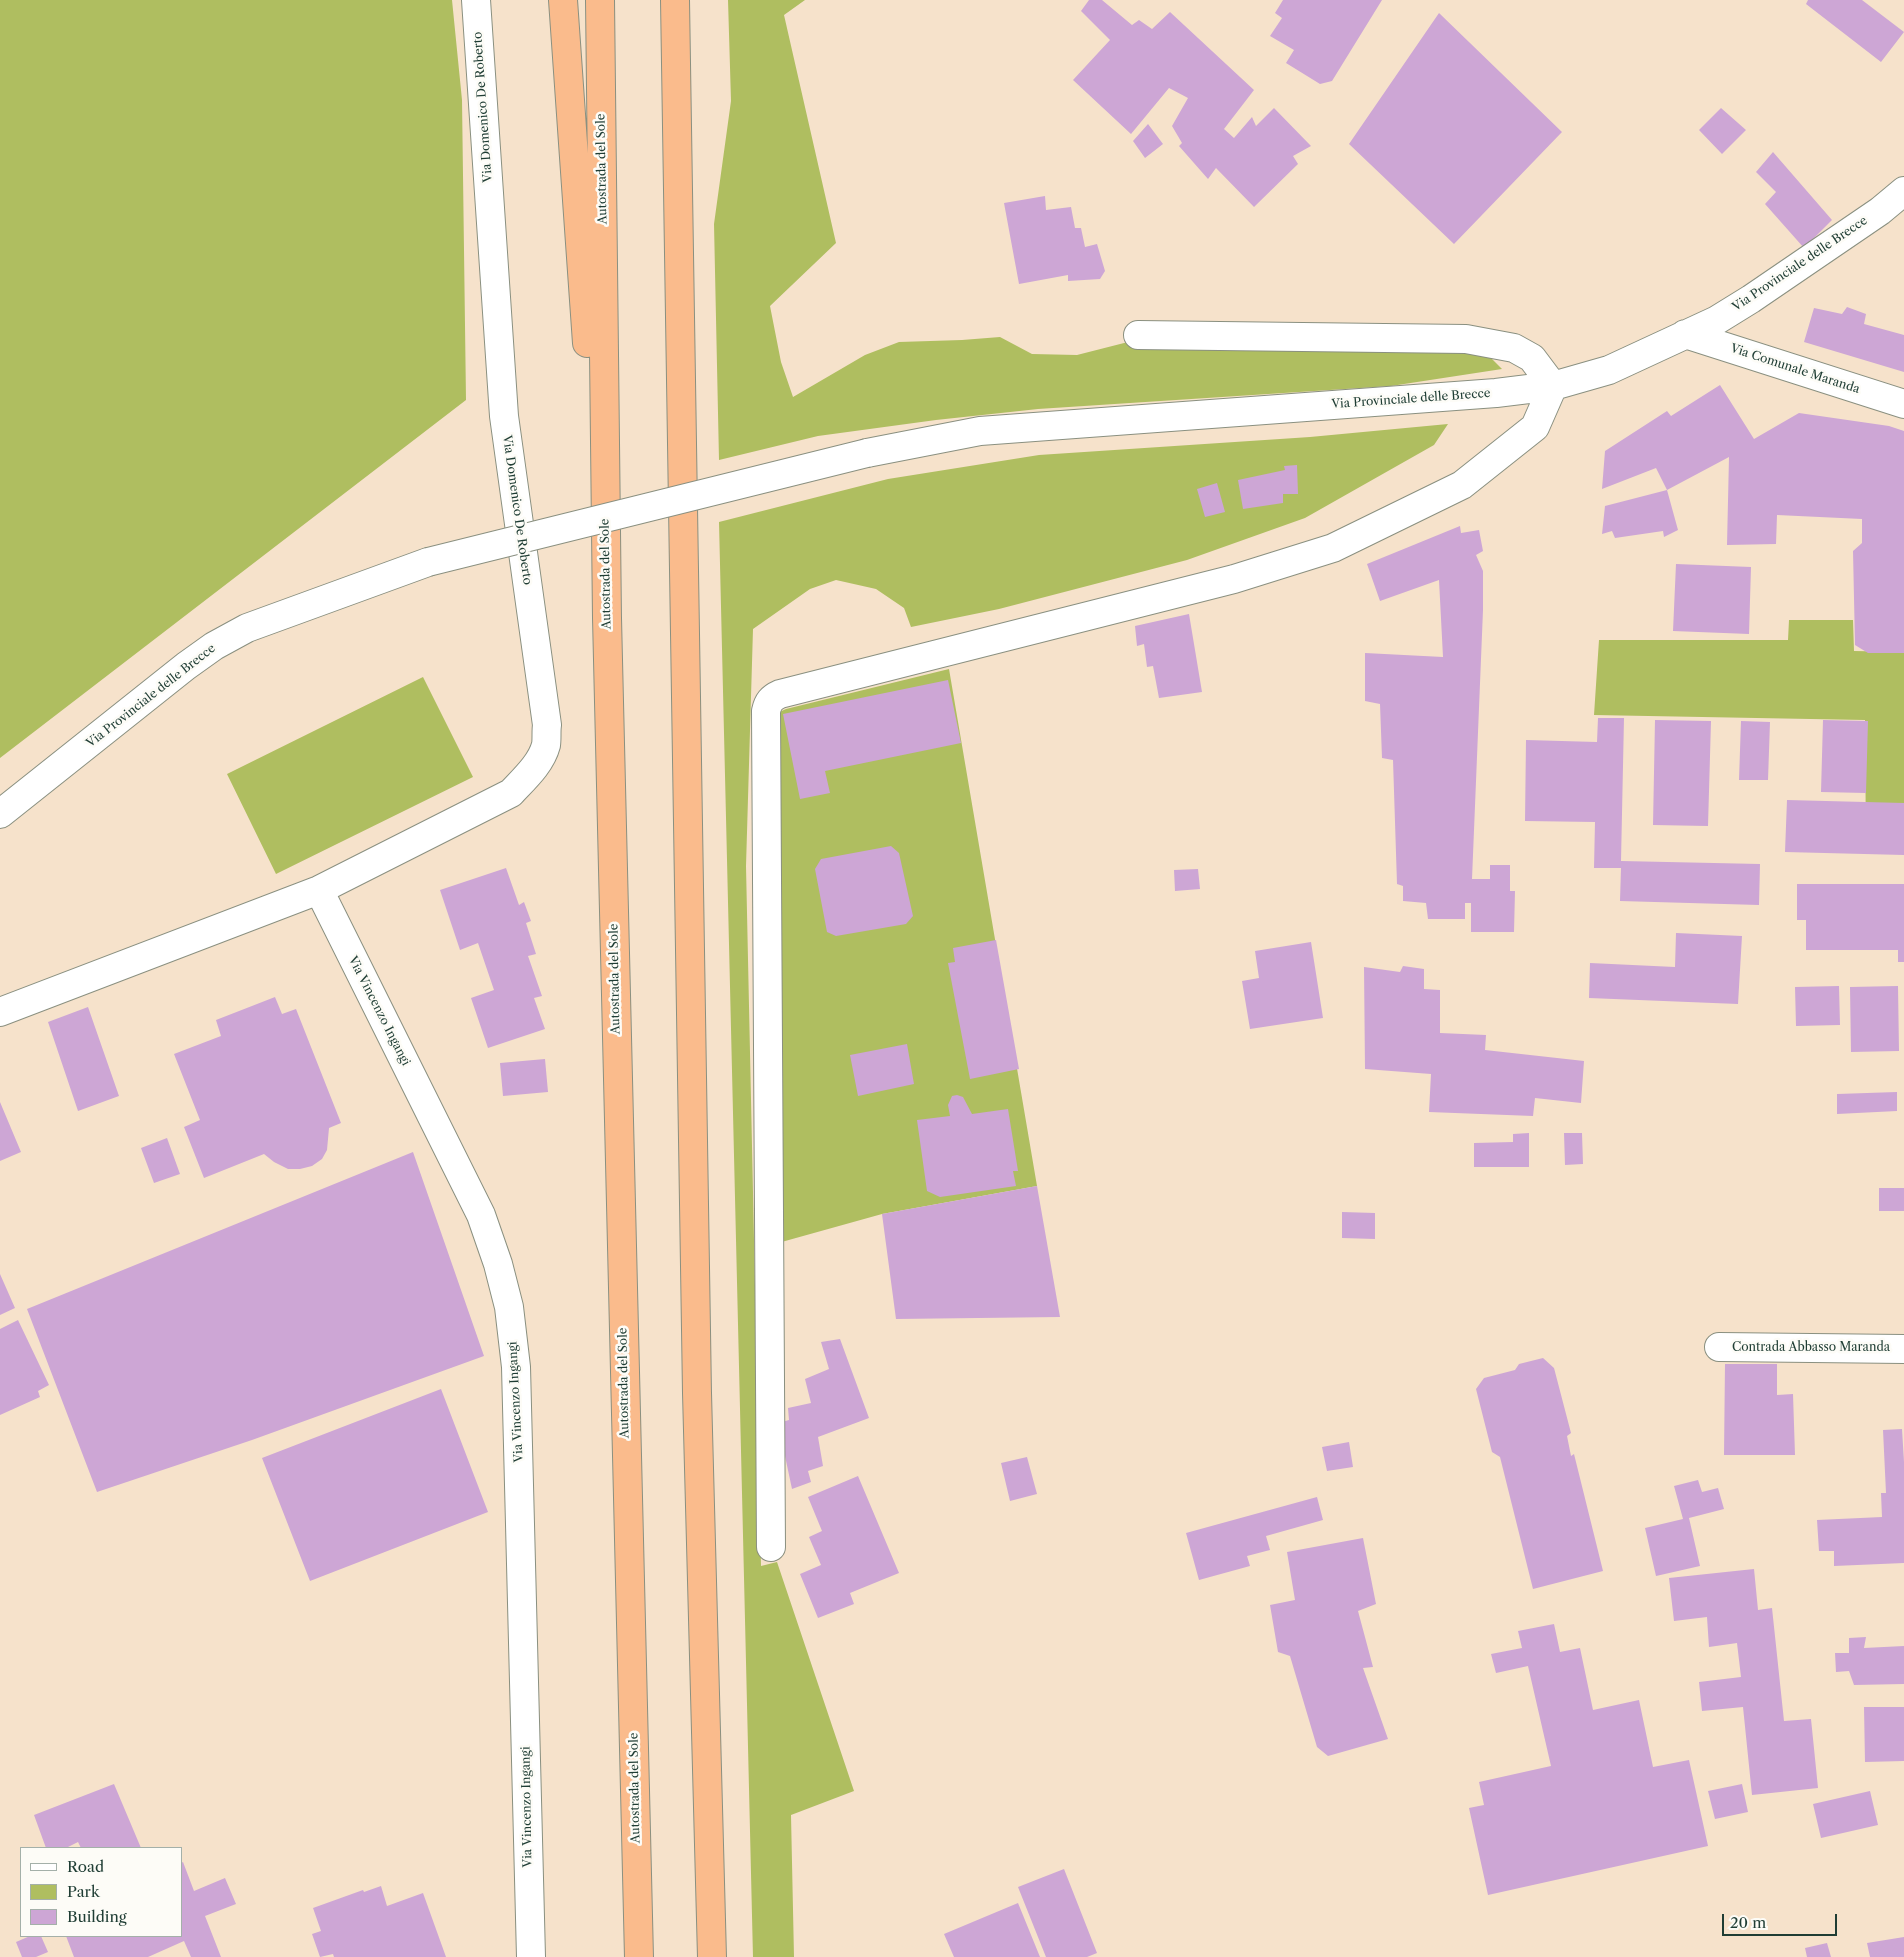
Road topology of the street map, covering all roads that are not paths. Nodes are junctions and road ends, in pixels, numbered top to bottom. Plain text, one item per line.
1 (476, 0) edge
2 (563, 0) edge
3 (600, 0) edge
4 (675, 0) edge
5 (1904, 192) edge
6 (1685, 334) junction
7 (1138, 335) dead end
8 (1553, 386) junction
9 (1904, 404) edge
10 (607, 618) junction
11 (0, 814) edge
12 (318, 890) junction
13 (0, 1012) edge
14 (1719, 1348) dead end
15 (1904, 1349) edge
16 (771, 1547) dead end
17 (531, 1957) edge
18 (639, 1957) edge
19 (712, 1957) edge

1 - 12 street, Via Domenico De Roberto
2 - 10 highway
3 - 10 highway, Autostrada del Sole
4 - 19 highway
5 - 6 street, Via Provinciale delle Brecce
6 - 8 street, Via Provinciale delle Brecce
6 - 9 street, Via Comunale Maranda
7 - 8 street
8 - 11 street, Via Provinciale delle Brecce, bridge
8 - 16 street
10 - 18 highway, Autostrada del Sole
12 - 13 street
12 - 17 street, Via Vincenzo Ingangi
14 - 15 street, Contrada Abbasso Maranda

